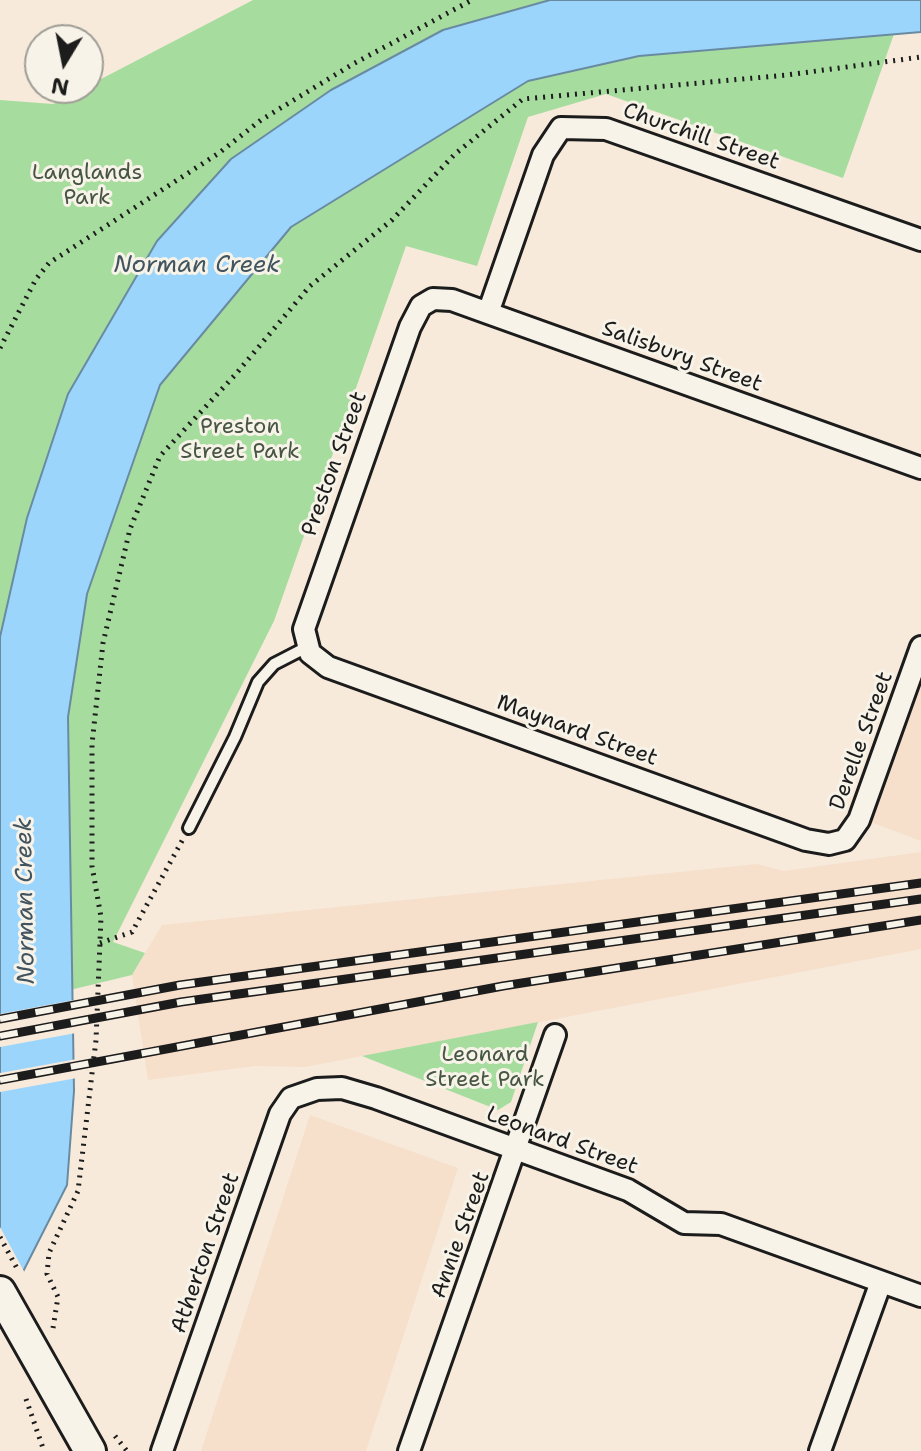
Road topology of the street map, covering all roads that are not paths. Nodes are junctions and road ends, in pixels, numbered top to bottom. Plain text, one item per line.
1 (921, 240) edge
2 (426, 301) joint
3 (488, 313) junction
4 (921, 468) edge
5 (307, 647) junction
6 (921, 647) edge
7 (189, 828) road end
8 (838, 843) joint
9 (555, 1035) dead end
10 (317, 1089) joint
11 (517, 1150) junction
12 (881, 1282) junction
13 (0, 1292) edge
14 (921, 1296) edge
15 (90, 1451) edge
16 (162, 1451) edge
17 (409, 1451) edge
18 (820, 1451) edge

1 - 3 street, Churchill Street
2 - 3 street, Salisbury Street
2 - 5 street, Preston Street
3 - 4 street, Salisbury Street
5 - 7 lane
5 - 8 street, Maynard Street
6 - 8 street, Derelle Street
9 - 11 street, Annie Street
10 - 11 street, Leonard Street
10 - 16 street, Atherton Street
11 - 12 street, Leonard Street
11 - 17 street, Annie Street
12 - 14 street, Leonard Street
12 - 18 street
13 - 15 street

